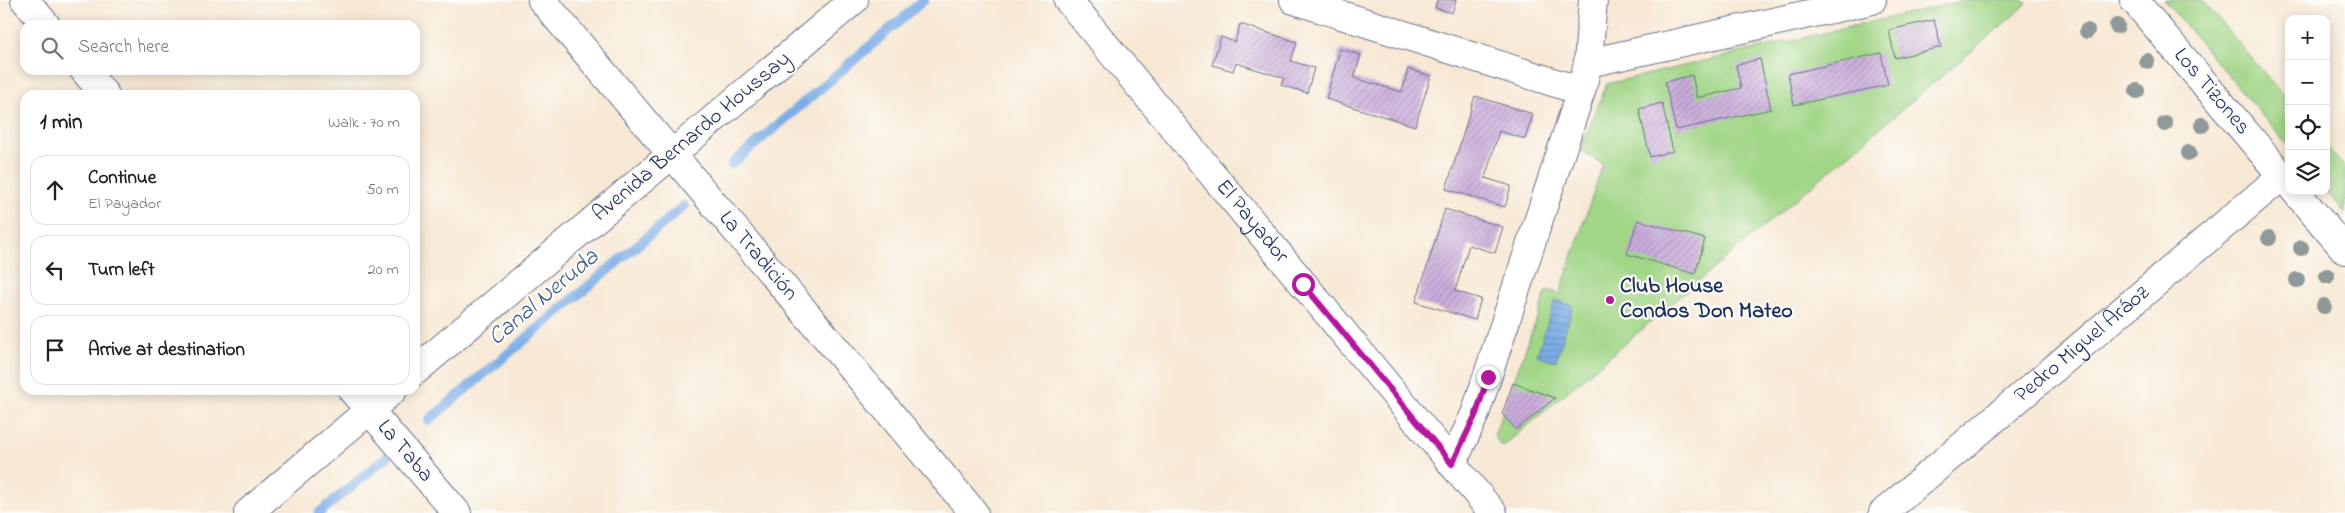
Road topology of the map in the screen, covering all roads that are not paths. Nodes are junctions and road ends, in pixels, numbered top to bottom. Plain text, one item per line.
1 (25, 0) edge
2 (542, 0) edge
3 (854, 0) edge
4 (1068, 0) edge
5 (1294, 0) edge
6 (1592, 0) edge
7 (1872, 0) edge
8 (2134, 0) edge
9 (42, 20) edge
10 (1588, 64) junction
11 (88, 75) edge
12 (101, 90) edge
13 (1581, 91) junction
14 (671, 155) junction
15 (2285, 180) edge
16 (2285, 186) edge
17 (2298, 195) edge
18 (2345, 250) edge
19 (420, 368) edge
20 (377, 395) edge
21 (361, 400) edge
22 (1452, 464) junction
23 (248, 513) edge
24 (458, 513) edge
25 (974, 513) edge
26 (1493, 513) edge
27 (1883, 513) edge

1 - 9 street
2 - 14 street, La Tradición
3 - 14 street, Avenida Bernardo Houssay
4 - 22 street, El Payador
5 - 13 street
6 - 10 street
7 - 10 street
8 - 15 street, Los Tizones
10 - 13 street
11 - 12 street
13 - 22 street
14 - 19 street, Avenida Bernardo Houssay
14 - 25 street, La Tradición
16 - 27 street, Pedro Miguel Aráoz
17 - 18 street, Los Tizones
20 - 21 street
21 - 23 street
21 - 24 street, La Taba
22 - 26 street, El Payador

